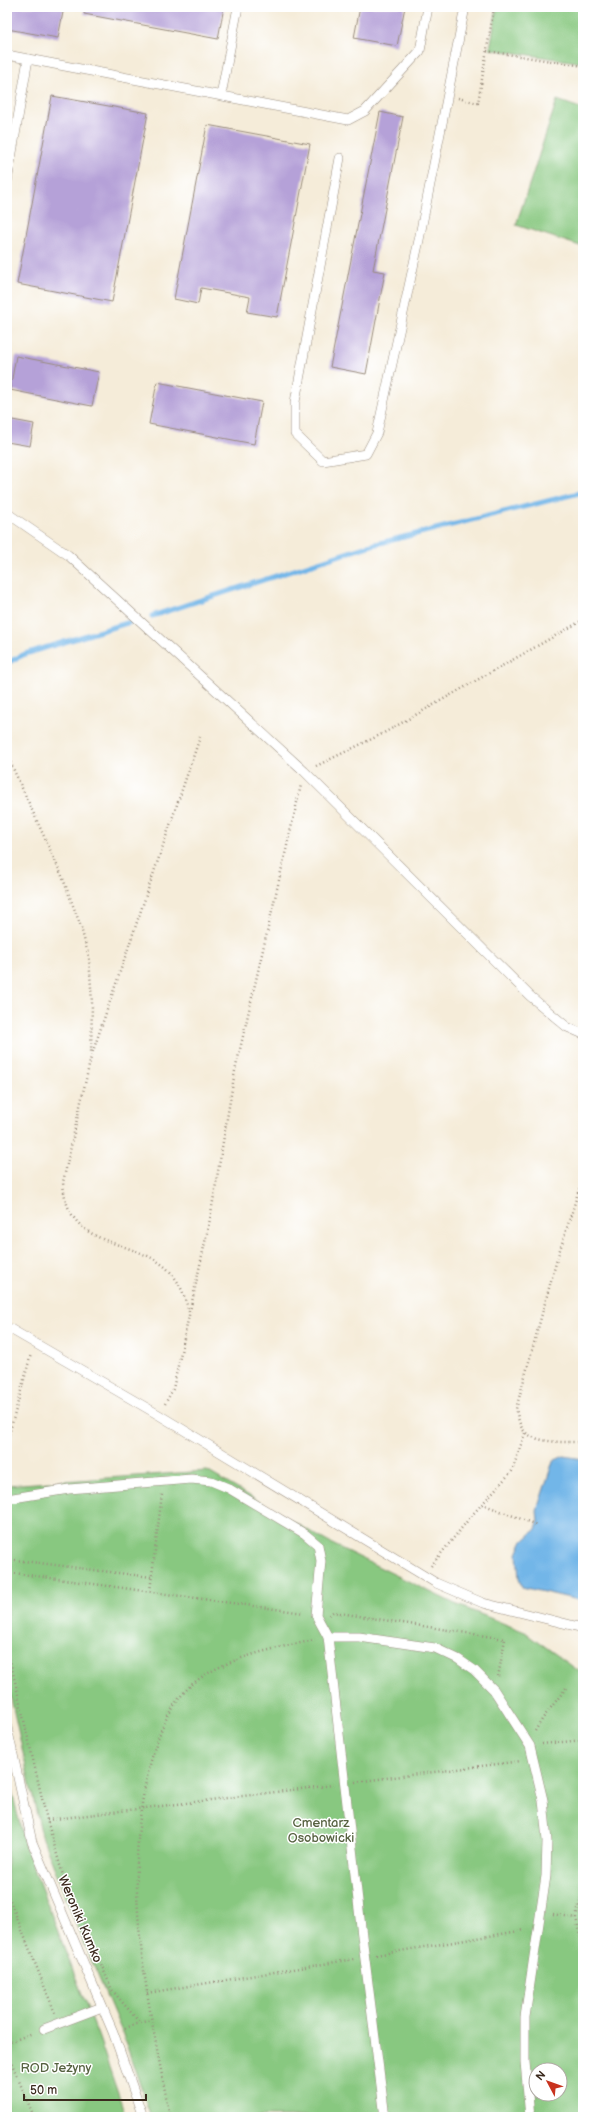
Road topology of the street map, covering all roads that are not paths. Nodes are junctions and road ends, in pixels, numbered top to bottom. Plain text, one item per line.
1 (238, 7) edge
2 (428, 7) edge
3 (464, 7) edge
4 (7, 55) edge
5 (28, 59) junction
6 (221, 95) junction
7 (340, 158) dead end
8 (7, 182) edge
9 (7, 513) edge
10 (583, 1034) edge
11 (7, 1327) edge
12 (7, 1499) edge
13 (583, 1628) edge
14 (328, 1637) junction
15 (7, 1727) edge
16 (102, 2007) junction
17 (44, 2029) road end
18 (142, 2117) edge
19 (384, 2117) edge
20 (530, 2117) edge

1 - 6 lane
2 - 6 lane
3 - 7 lane
4 - 5 lane
5 - 6 lane
5 - 8 lane
9 - 10 lane
11 - 13 lane
12 - 14 lane
14 - 19 lane
14 - 20 lane
15 - 16 lane, Weroniki Kumko
16 - 17 lane
16 - 18 lane, Weroniki Kumko

